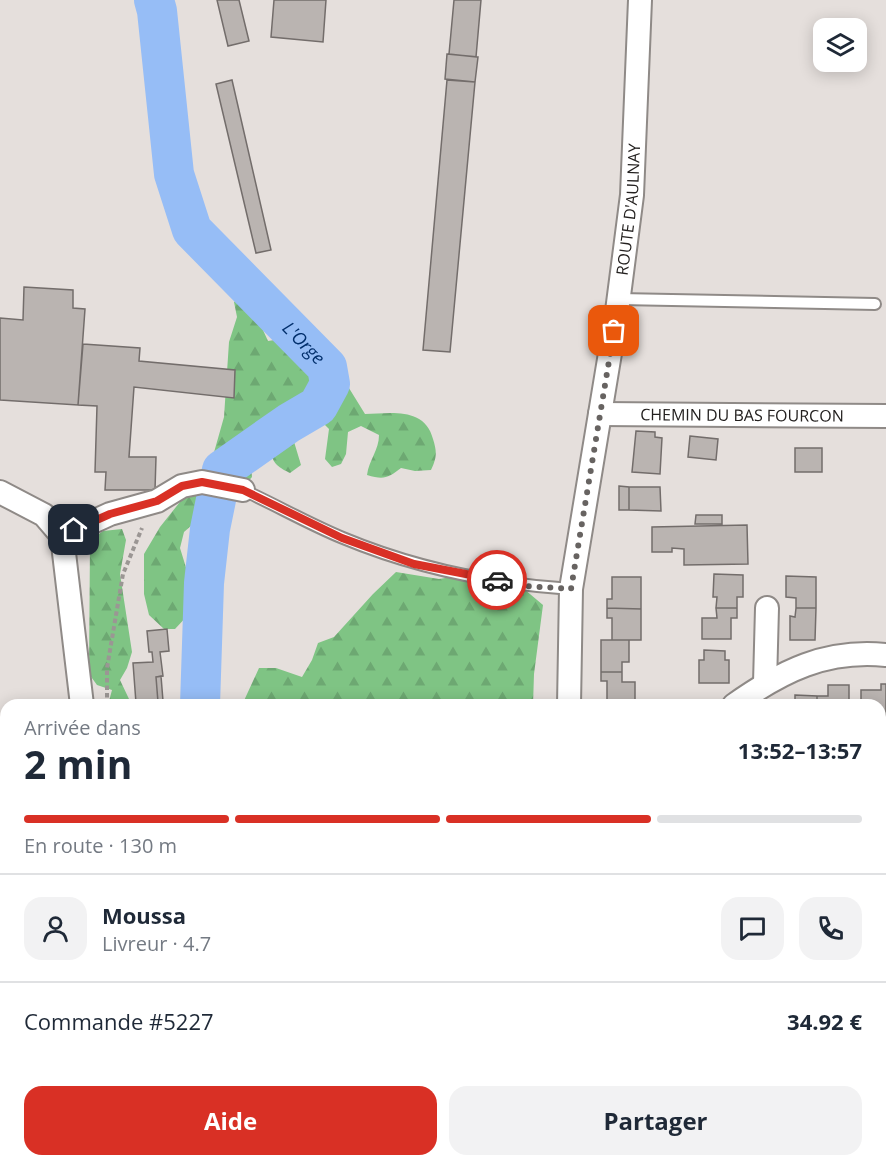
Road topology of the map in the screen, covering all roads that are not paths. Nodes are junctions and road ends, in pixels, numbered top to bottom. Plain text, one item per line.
1 (639, 0) edge
2 (619, 299) junction
3 (875, 304) dead end
4 (600, 414) junction
5 (886, 416) edge
6 (243, 490) joint
7 (0, 492) edge
8 (62, 536) junction
9 (571, 589) junction
10 (767, 608) dead end
11 (886, 655) edge
12 (765, 682) junction
13 (81, 699) edge
14 (570, 699) edge
15 (742, 699) edge

1 - 2 street, ROUTE D'AULNAY
2 - 3 lane
2 - 4 street, ROUTE D'AULNAY
4 - 5 street, CHEMIN DU BAS FOURCON
4 - 9 street, ROUTE D'AULNAY
6 - 8 street
6 - 9 lane
7 - 8 street
8 - 13 street
9 - 14 street, ROUTE D'AULNAY
10 - 12 street
11 - 12 street
12 - 15 street

